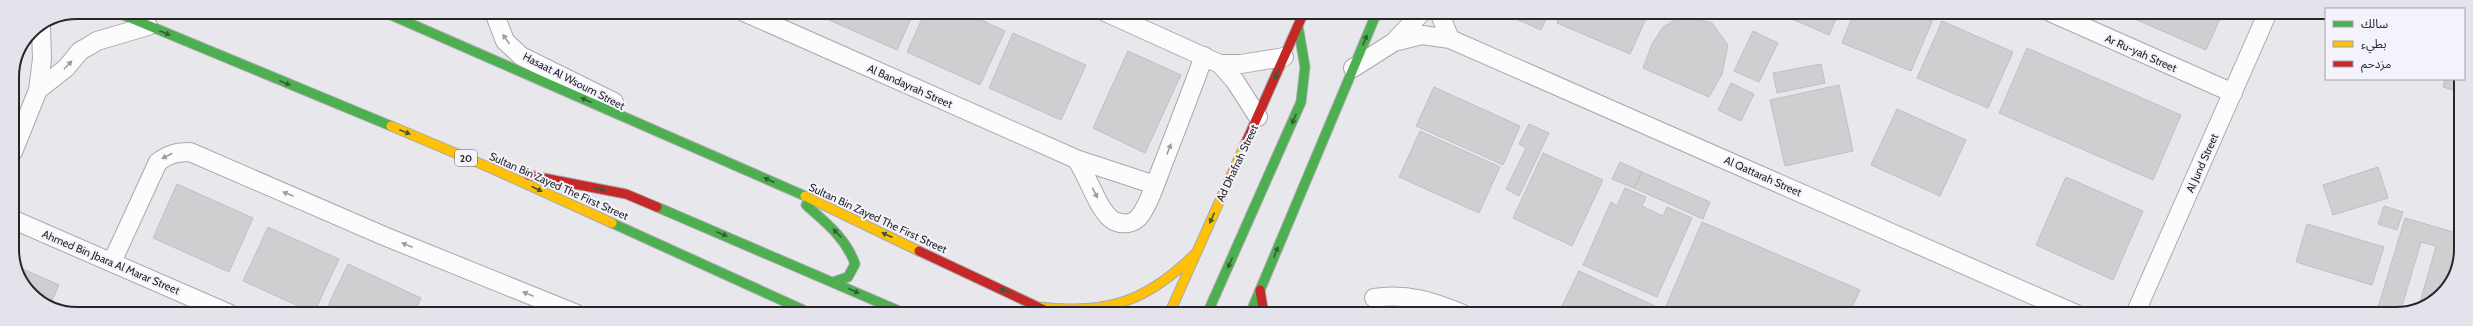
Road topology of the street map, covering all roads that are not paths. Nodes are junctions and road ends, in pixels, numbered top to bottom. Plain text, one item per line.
1 (132, 19) edge
2 (400, 19) edge
3 (497, 19) edge
4 (760, 19) edge
5 (1121, 19) edge
6 (1301, 19) edge
7 (1374, 19) edge
8 (1415, 19) edge
9 (1442, 19) edge
10 (2066, 19) edge
11 (2265, 19) edge
12 (148, 26) junction
13 (1298, 26) junction
14 (41, 32) edge
15 (1450, 39) junction
16 (1394, 42) junction
17 (1284, 57) junction
18 (1212, 60) junction
19 (1353, 68) junction
20 (38, 90) junction
21 (2232, 93) junction
22 (1258, 117) junction
23 (19, 137) edge
24 (671, 137) junction
25 (1076, 160) junction
26 (493, 169) junction
27 (1155, 185) junction
28 (785, 187) junction
29 (19, 222) edge
30 (1195, 254) junction
31 (112, 262) junction
32 (833, 282) junction
33 (1260, 290) junction
34 (1374, 298) dead end
35 (1035, 306) joint
36 (214, 307) edge
37 (560, 307) edge
38 (797, 307) edge
39 (890, 307) edge
40 (1040, 307) edge
41 (1112, 307) edge
42 (1172, 307) edge
43 (1210, 307) edge
44 (1253, 307) edge
45 (1263, 307) edge
46 (1447, 307) edge
47 (2060, 307) edge
48 (2138, 307) edge

1 - 12 main road, Sultan Bin Zayed The First Street / 20
24 -> 2 main road, Sultan Bin Zayed The First Street
24 -> 3 street, Hasaat Al Wsoum Street
4 - 25 street, Al Bandayrah Street
5 - 18 street
6 - 13 main road, Ad Dhafrah Street
19 -> 7 main road
8 - 16 street
9 - 15 street
10 - 21 street, Ar Ru-yah Street
11 - 21 street, Al Jund Street
20 -> 12 street
12 -> 26 main road, Sultan Bin Zayed The First Street / 20
13 - 17 main road, Ad Dhafrah Street
13 -> 43 main road
14 - 20 street
15 - 16 street, Al Qattarah Street
15 - 47 street, Al Qattarah Street
16 - 19 street
17 - 18 street
17 -> 22 main road, Ad Dhafrah Street
18 - 22 street
27 -> 18 street
33 -> 19 main road
20 - 23 street
21 - 48 street, Al Jund Street
22 -> 30 main road, Ad Dhafrah Street
28 -> 24 main road, Sultan Bin Zayed The First Street
25 - 27 street, Al Bandayrah Street
25 -> 27 street
26 -> 32 main road
26 -> 38 main road, Sultan Bin Zayed The First Street / 20
32 -> 28 main road
35 -> 28 main road, Sultan Bin Zayed The First Street
29 - 31 street, Ahmed Bin Jbara Al Marar Street
30 - 41 main road
30 - 42 main road, Ad Dhafrah Street
31 - 36 street, Ahmed Bin Jbara Al Marar Street
37 -> 31 street
32 -> 39 main road
33 - 44 main road
33 - 45 main road
34 - 46 street
35 - 40 main road

